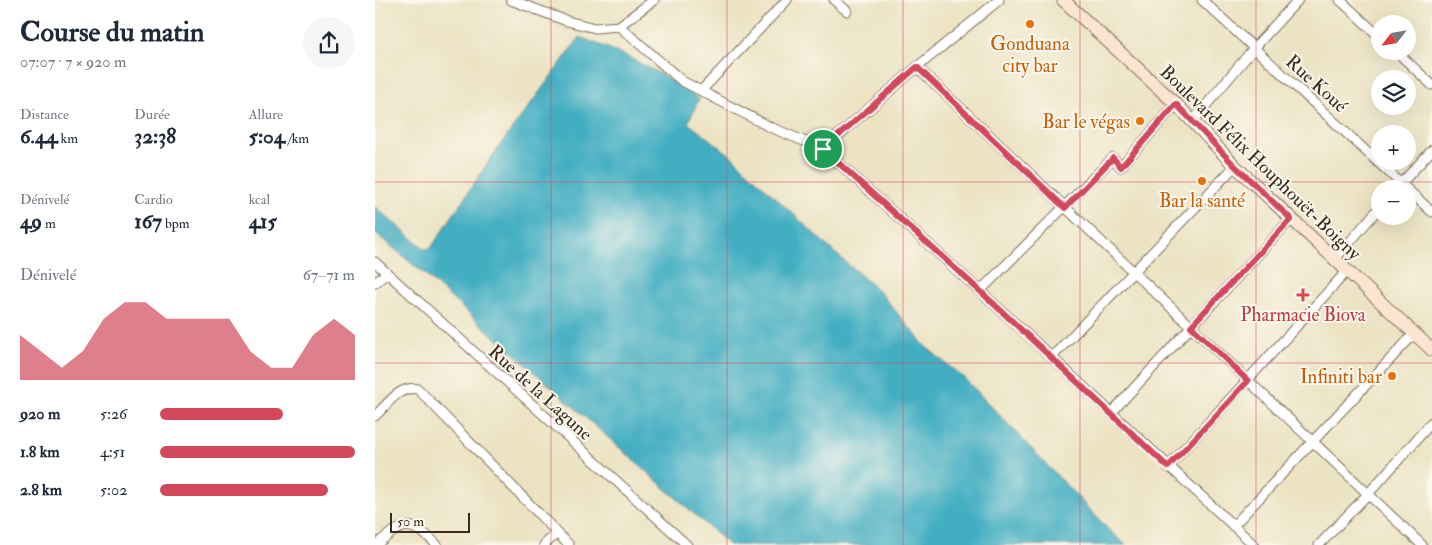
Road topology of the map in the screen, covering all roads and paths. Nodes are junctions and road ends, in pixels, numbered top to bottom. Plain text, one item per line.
1 (511, 0) edge
2 (655, 0) edge
3 (787, 0) edge
4 (834, 0) edge
5 (999, 0) edge
6 (1063, 0) edge
7 (1202, 0) edge
8 (1298, 0) edge
9 (1341, 0) edge
10 (525, 3) edge
11 (847, 11) dead end
12 (619, 26) junction
13 (1371, 28) edge
14 (1254, 48) junction
15 (1406, 60) edge
16 (917, 67) junction
17 (1432, 85) edge
18 (701, 91) junction
19 (1176, 104) junction
20 (1192, 122) junction
21 (823, 149) junction
22 (1432, 150) edge
23 (1235, 166) junction
24 (1393, 180) edge
25 (1404, 180) edge
26 (1416, 199) edge
27 (1065, 208) junction
28 (1432, 212) edge
29 (1371, 217) edge
30 (1291, 219) junction
31 (1335, 259) junction
32 (375, 262) edge
33 (1132, 271) junction
34 (1347, 271) junction
35 (387, 273) junction
36 (375, 283) edge
37 (980, 291) junction
38 (1191, 326) junction
39 (1414, 334) junction
40 (1432, 350) edge
41 (1052, 357) junction
42 (1248, 381) junction
43 (1111, 413) junction
44 (375, 416) edge
45 (1432, 422) edge
46 (1312, 441) junction
47 (1168, 467) junction
48 (1368, 494) junction
49 (1233, 526) junction
50 (557, 533) junction
51 (376, 545) edge
52 (437, 545) edge
53 (544, 545) edge
54 (569, 545) edge
55 (687, 545) edge
56 (1254, 545) edge
57 (1319, 545) edge
58 (1422, 545) edge

1 - 10 street
2 - 12 street
3 - 18 street
4 - 11 street
5 - 16 street
6 - 19 street, Boulevard Félix Houphouët-Boigny
7 - 14 street, Rue Koué
8 - 14 street
9 - 13 street
10 - 12 street
12 - 18 street
14 - 20 street
14 - 24 street, Rue Koué
15 - 17 street
16 - 21 street
16 - 27 street
18 - 21 street
19 - 20 street, Boulevard Félix Houphouët-Boigny
19 - 27 street
20 - 23 street, Boulevard Félix Houphouët-Boigny
21 - 37 street
22 - 25 street
23 - 30 street, Boulevard Félix Houphouët-Boigny
23 - 33 street
26 - 28 street, Rue Koué
27 - 33 street
27 - 37 street
29 - 31 street
30 - 31 street, Boulevard Félix Houphouët-Boigny
30 - 38 street
31 - 34 street, Boulevard Félix Houphouët-Boigny
32 - 35 street, Rue de la Lagune
33 - 38 street
33 - 41 street
34 - 39 street, Boulevard Félix Houphouët-Boigny
34 - 42 street
35 - 36 street
35 - 55 street, Rue de la Lagune
37 - 41 street
38 - 42 street
38 - 43 street
39 - 40 street, Boulevard Félix Houphouët-Boigny
39 - 46 street
41 - 43 street
42 - 46 street
42 - 47 street
43 - 47 street
44 - 50 street
45 - 48 street
46 - 48 street
46 - 49 street
47 - 49 street
48 - 57 street
48 - 58 street
49 - 56 street
50 - 53 street
50 - 54 street
51 - 52 street

